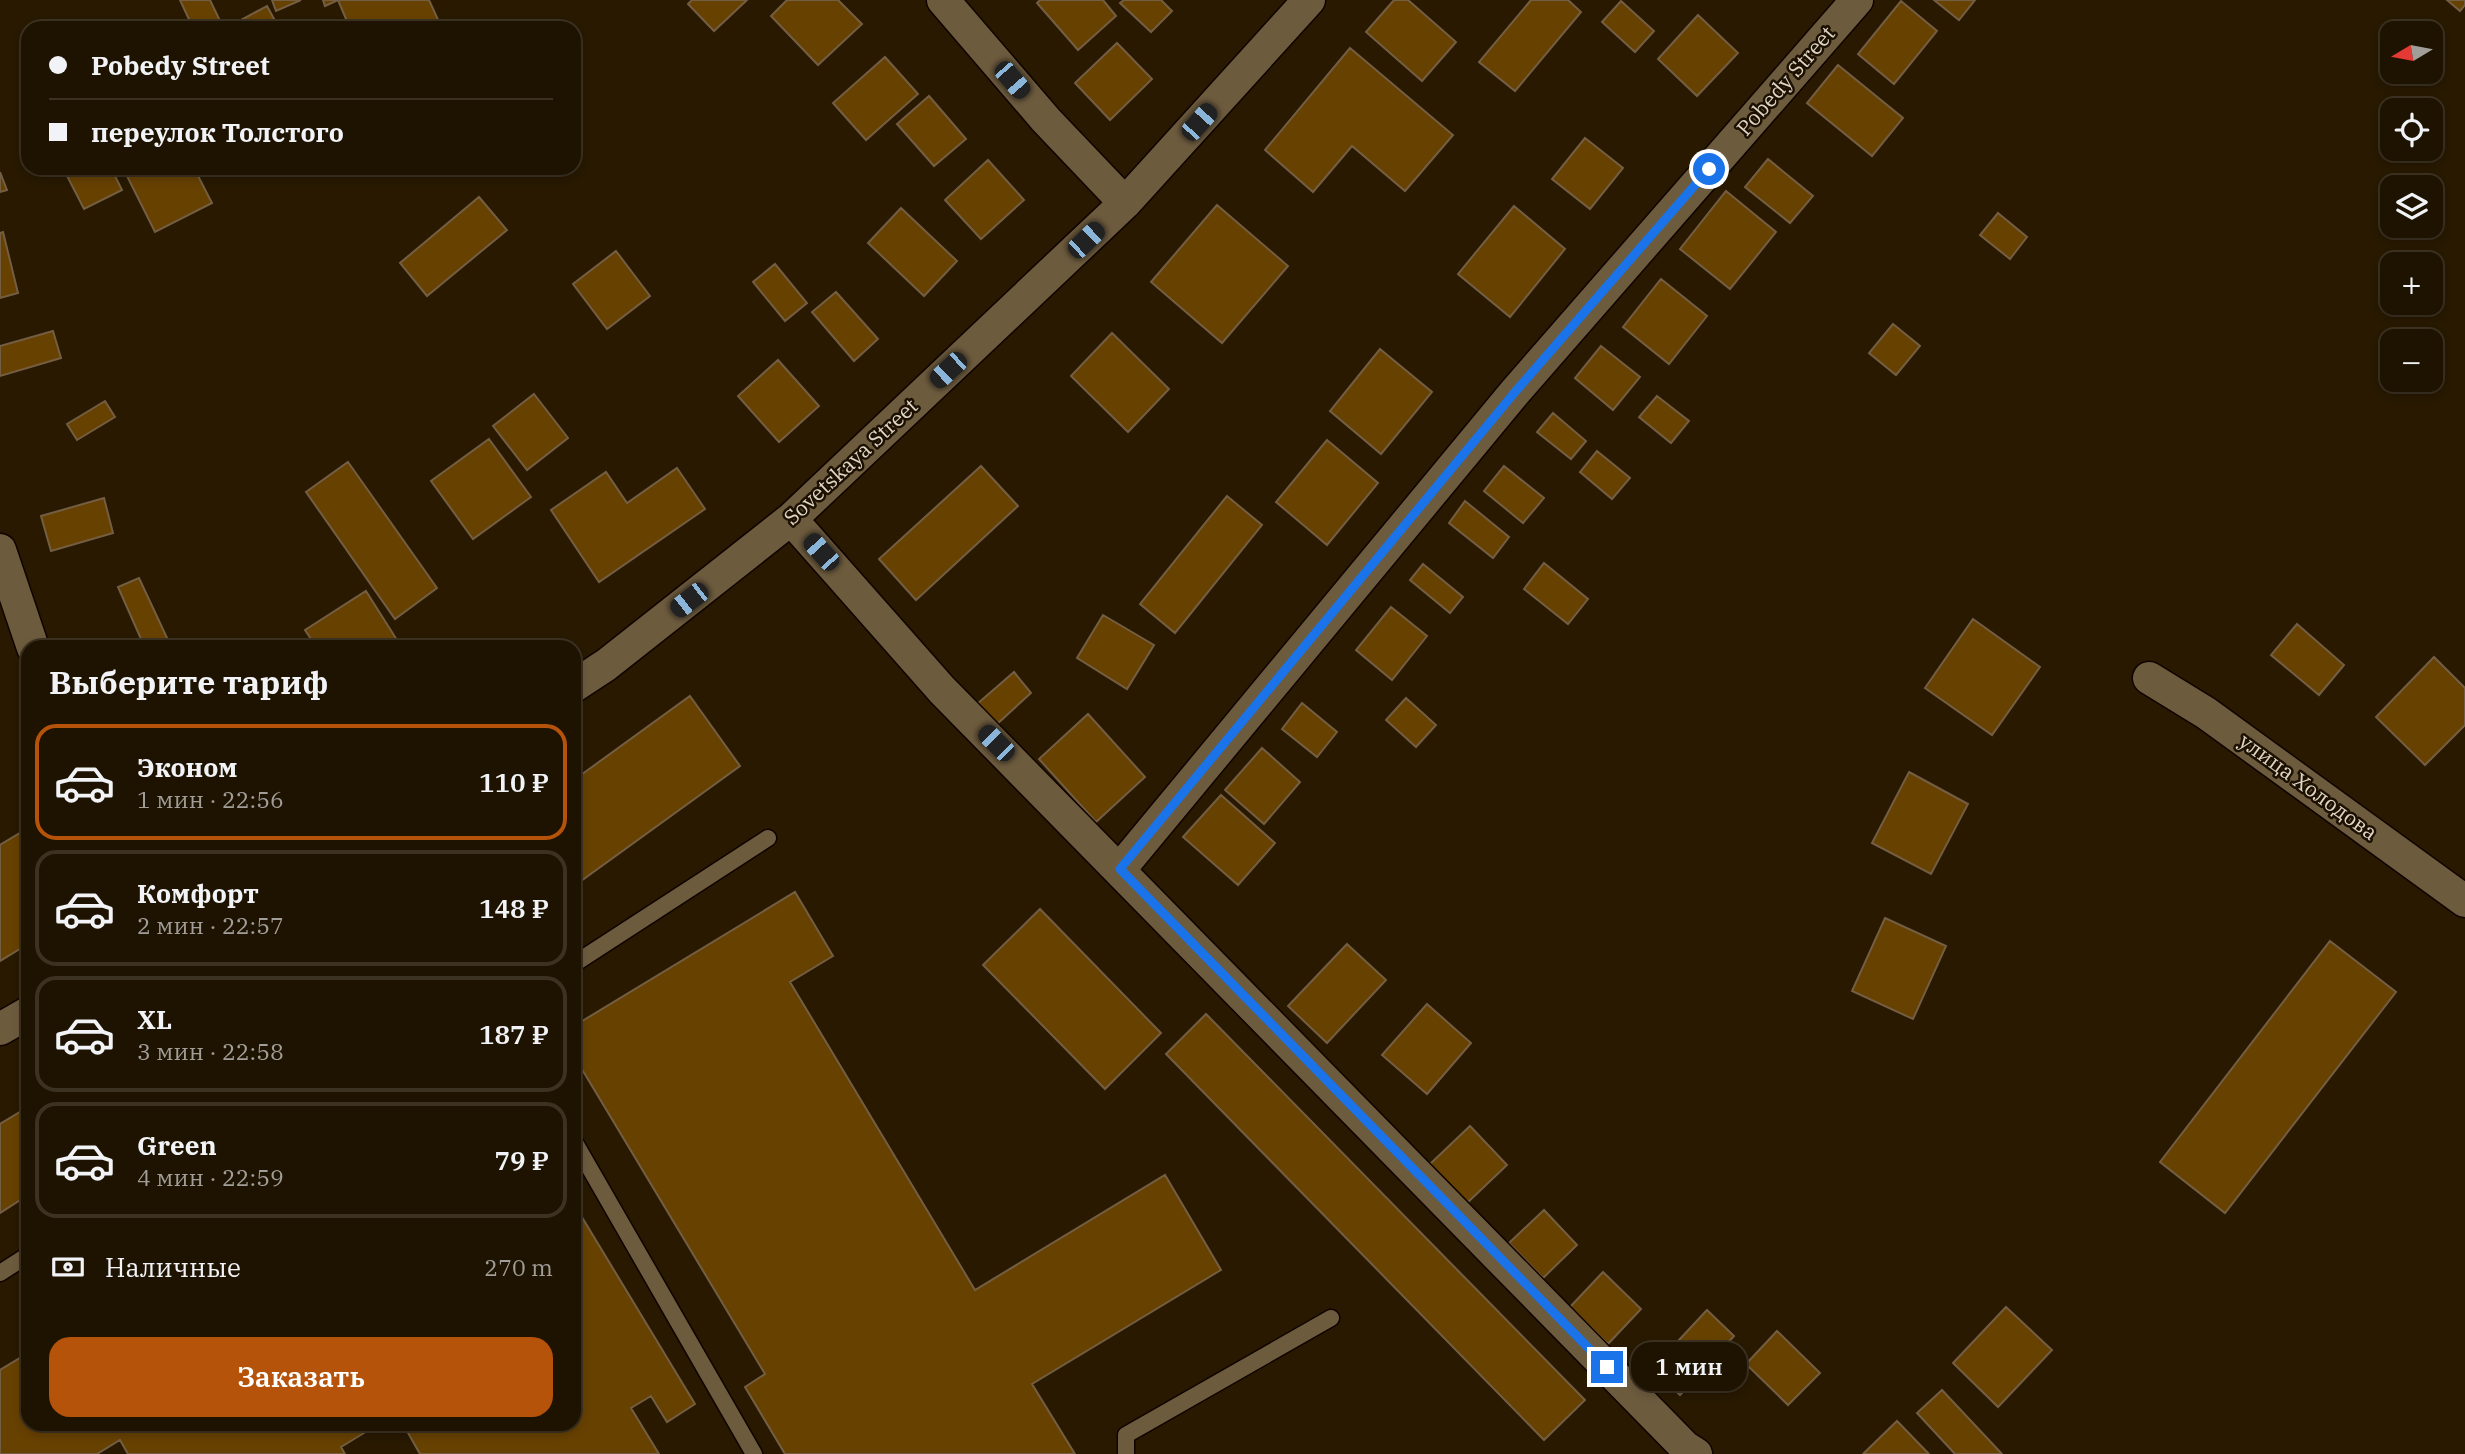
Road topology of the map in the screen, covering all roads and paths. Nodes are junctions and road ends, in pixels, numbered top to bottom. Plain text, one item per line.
1 (943, 0) edge
2 (1309, 0) edge
3 (1857, 0) edge
4 (1125, 203) junction
5 (791, 519) junction
6 (1, 555) edge
7 (30, 640) edge
8 (2148, 678) dead end
9 (581, 682) edge
10 (768, 838) dead end
11 (1120, 869) junction
12 (2465, 901) edge
13 (581, 959) edge
14 (21, 1017) edge
15 (0, 1029) edge
16 (581, 1153) edge
17 (21, 1260) edge
18 (0, 1273) edge
19 (1331, 1318) dead end
20 (754, 1454) edge
21 (1126, 1454) edge
22 (1696, 1454) edge

1 - 4 street
2 - 4 street, Sovetskaya Street
3 - 11 street, Pobedy Street
4 - 5 street, Sovetskaya Street
5 - 9 street, Sovetskaya Street
5 - 11 street
6 - 7 street
8 - 12 street, улица Холодова
10 - 13 lane
11 - 22 street
14 - 15 street
16 - 20 lane
17 - 18 lane
19 - 21 lane

